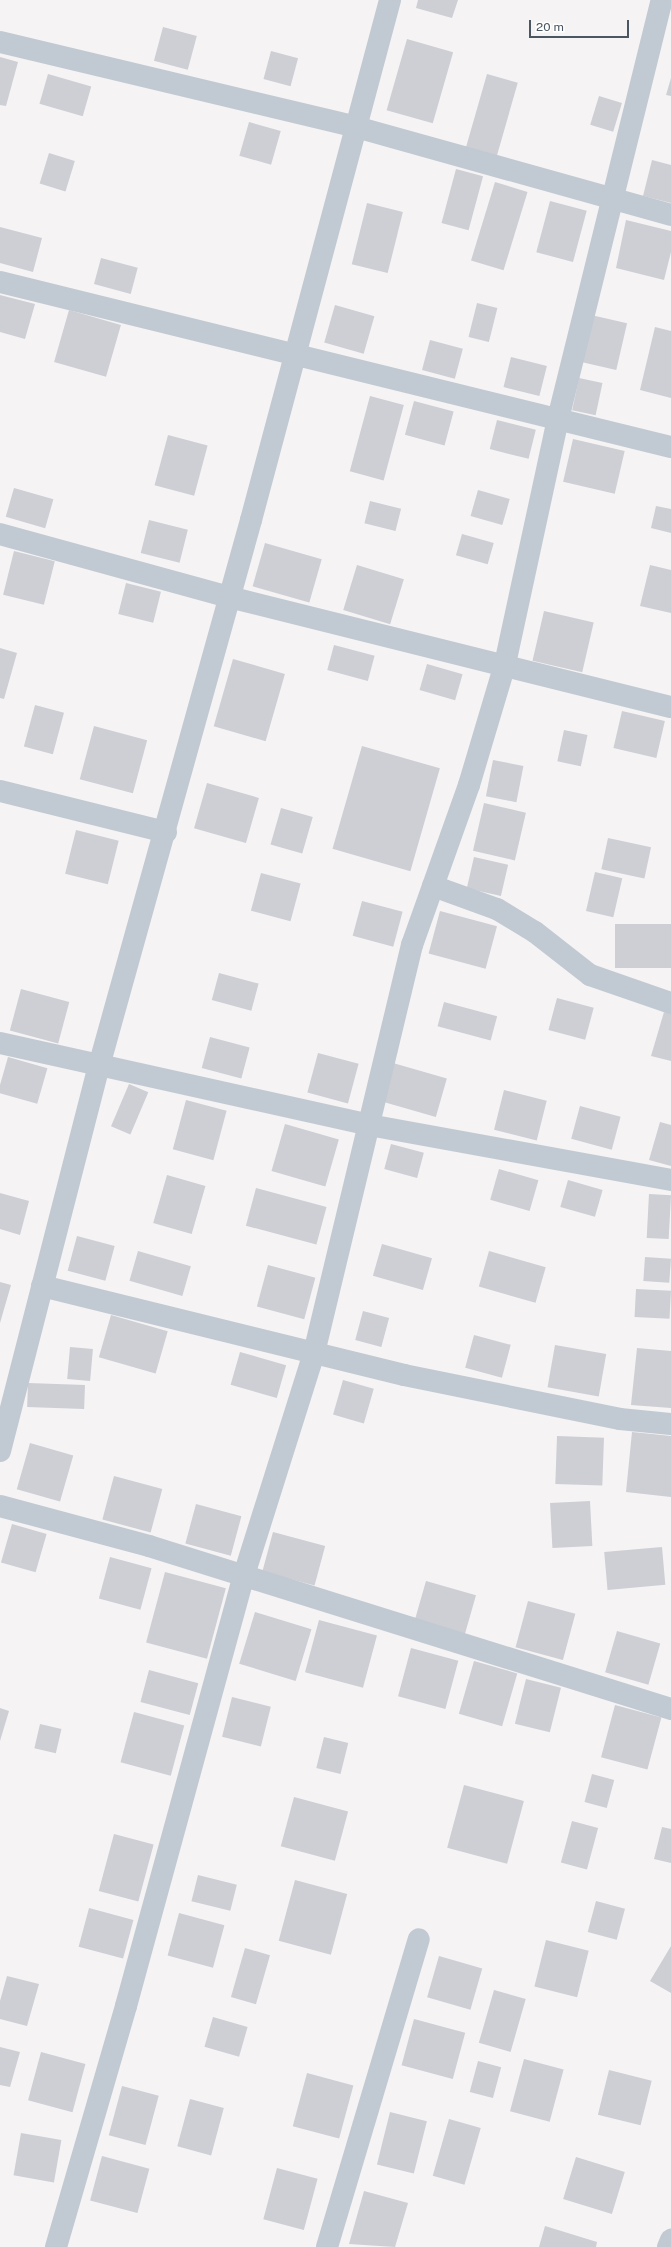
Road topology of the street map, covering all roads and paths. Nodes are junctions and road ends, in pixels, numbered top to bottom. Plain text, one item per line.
1 (390, 0) edge
2 (662, 0) edge
3 (0, 42) edge
4 (356, 127) junction
5 (612, 198) junction
6 (671, 215) edge
7 (0, 282) edge
8 (295, 355) junction
9 (558, 419) junction
10 (671, 447) edge
11 (0, 534) edge
12 (229, 597) junction
13 (505, 664) junction
14 (671, 706) edge
15 (0, 791) edge
16 (166, 832) junction
17 (433, 886) junction
18 (671, 1003) edge
19 (0, 1043) edge
20 (99, 1066) junction
21 (369, 1125) junction
22 (671, 1180) edge
23 (42, 1286) junction
24 (314, 1353) junction
25 (4, 1422) edge
26 (671, 1424) edge
27 (0, 1451) edge
28 (0, 1506) edge
29 (244, 1575) junction
30 (671, 1709) edge
31 (419, 1939) dead end
32 (671, 2240) edge
33 (56, 2247) edge
34 (327, 2247) edge
35 (668, 2247) edge

1 - 4 street
2 - 5 street
3 - 4 street
4 - 5 street
4 - 8 street
5 - 6 street
5 - 9 street
7 - 8 street
8 - 9 street
8 - 12 street
9 - 10 street
9 - 13 street
11 - 12 street
12 - 13 street
12 - 16 street
13 - 14 street
13 - 17 street
15 - 16 street
16 - 20 street
17 - 18 street
17 - 21 street
19 - 20 street
20 - 21 street
20 - 23 street
21 - 22 street
21 - 24 street
23 - 24 street
23 - 25 street
24 - 26 street
24 - 29 street
25 - 27 street
28 - 29 street
29 - 30 street
29 - 33 street
31 - 34 street
32 - 35 street

